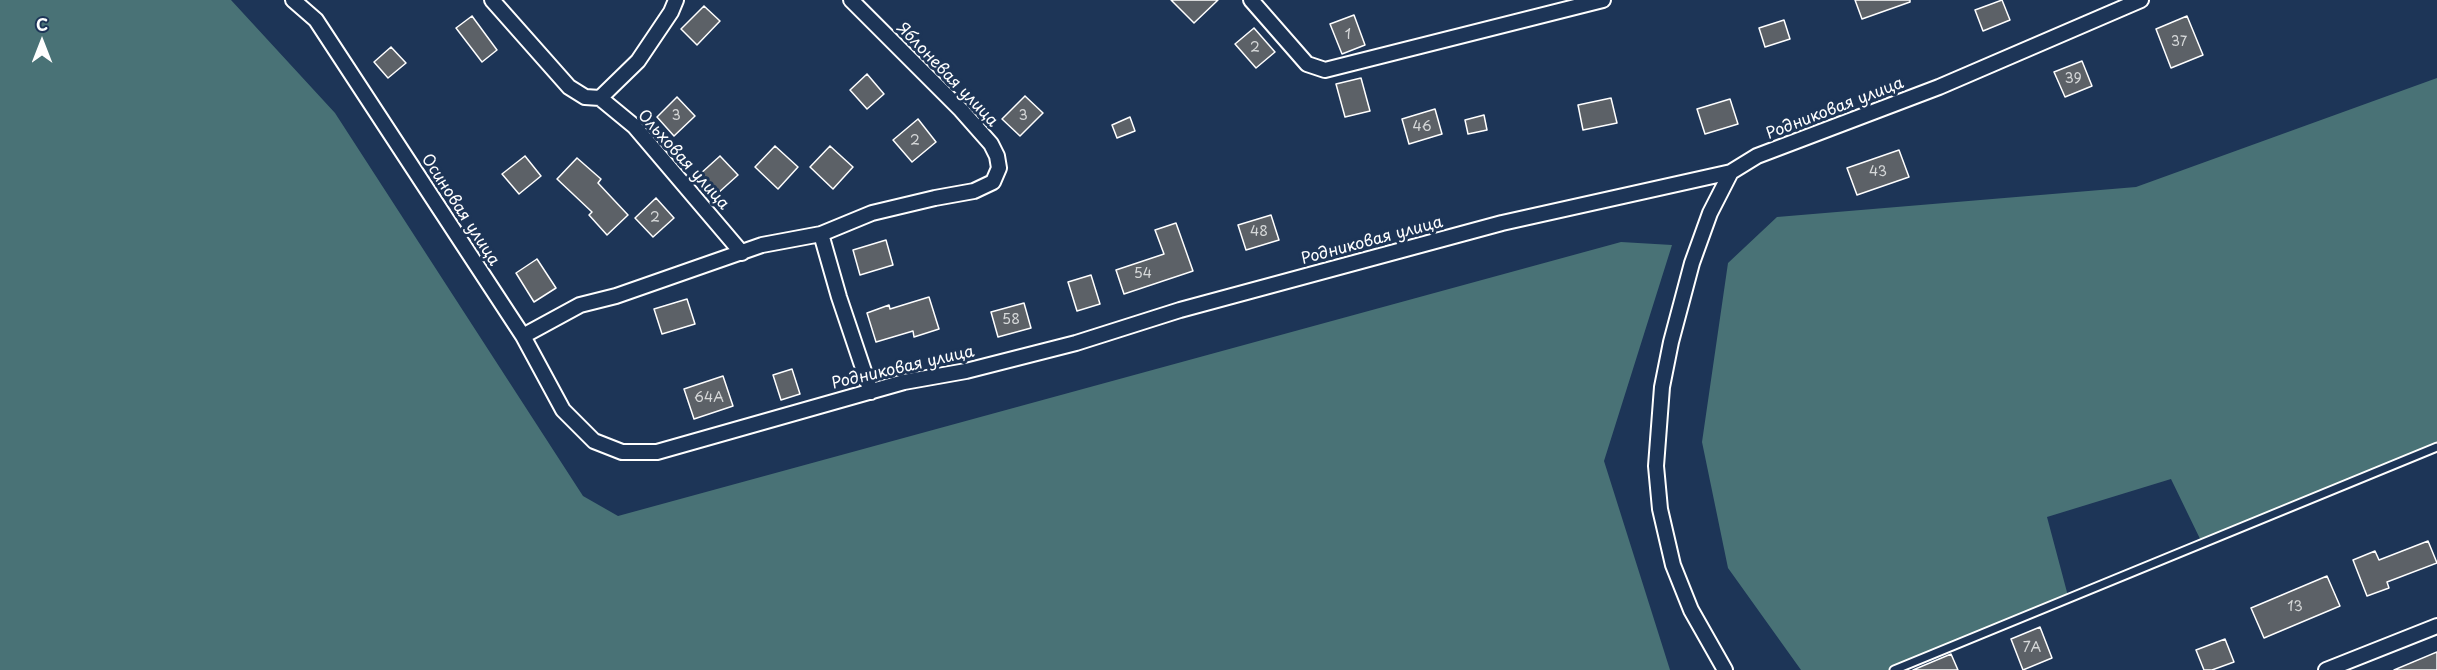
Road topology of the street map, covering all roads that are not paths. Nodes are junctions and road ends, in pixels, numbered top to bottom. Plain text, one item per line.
1 (293, 0) edge
2 (492, 0) edge
3 (676, 0) edge
4 (851, 0) edge
5 (1251, 0) edge
6 (1603, 0) edge
7 (2141, 0) edge
8 (600, 98) junction
9 (1731, 172) junction
10 (822, 234) junction
11 (742, 253) junction
12 (523, 336) junction
13 (871, 392) junction
14 (594, 441) joint
15 (2437, 447) edge
16 (2437, 626) edge
17 (1725, 670) edge
18 (1894, 670) edge
19 (2326, 670) edge

1 - 12 street, Осиновая улица
2 - 8 street, Ольховая улица
3 - 8 street
4 - 10 street, Яблоневая улица
5 - 6 street
7 - 9 street, Родниковая улица
8 - 11 street, Ольховая улица
9 - 13 street, Родниковая улица
9 - 17 street
10 - 11 street
10 - 13 street
11 - 12 street
12 - 14 street, Осиновая улица
13 - 14 street, Родниковая улица
15 - 18 lane
16 - 19 street

